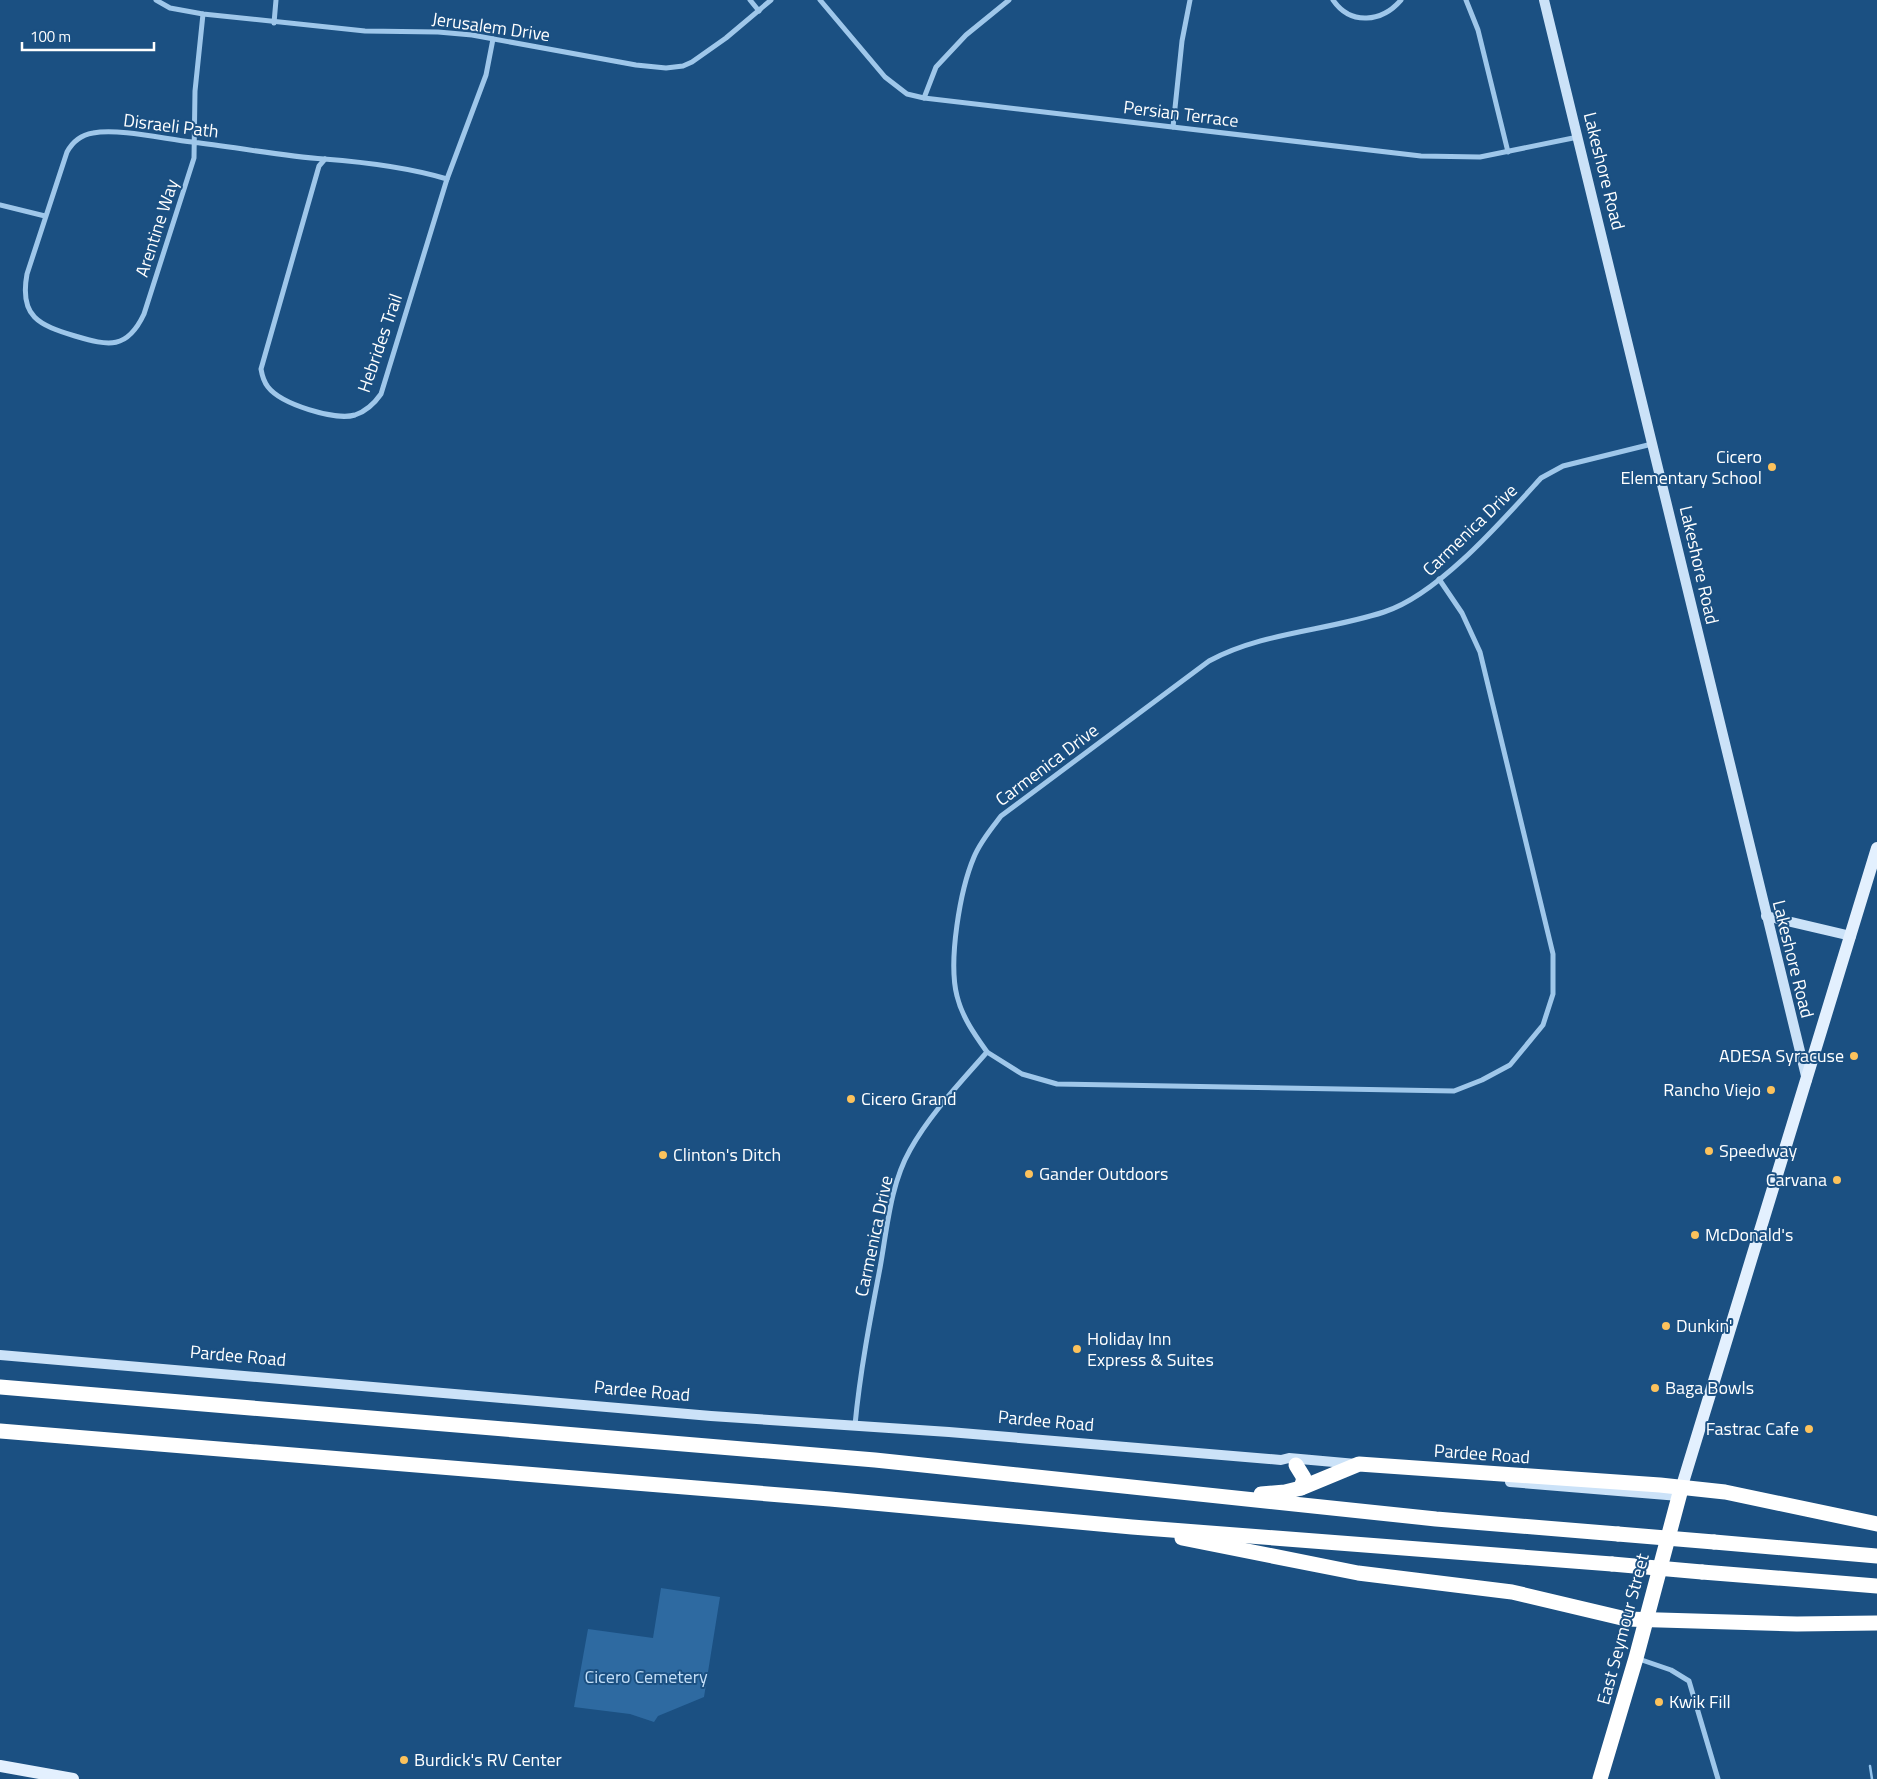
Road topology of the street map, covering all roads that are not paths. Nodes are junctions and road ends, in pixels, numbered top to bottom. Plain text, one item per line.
1 (156, 0) edge
2 (276, 0) edge
3 (750, 0) edge
4 (772, 0) edge
5 (820, 0) edge
6 (1009, 0) edge
7 (1190, 0) edge
8 (1333, 0) edge
9 (1401, 0) edge
10 (1466, 0) edge
11 (1544, 0) edge
12 (759, 11) junction
13 (203, 14) junction
14 (274, 23) junction
15 (493, 38) junction
16 (924, 98) junction
17 (1173, 127) junction
18 (1579, 137) junction
19 (196, 143) junction
20 (1508, 152) junction
21 (325, 159) junction
22 (447, 179) junction
23 (0, 205) edge
24 (45, 216) junction
25 (31, 314) joint
26 (1653, 444) junction
27 (1439, 579) junction
28 (1877, 848) edge
29 (1766, 916) junction
30 (1850, 936) junction
31 (987, 1052) junction
32 (1807, 1080) junction
33 (0, 1355) edge
34 (0, 1387) edge
35 (855, 1425) junction
36 (0, 1431) edge
37 (1280, 1460) junction
38 (1359, 1464) junction
39 (1296, 1465) junction
40 (1343, 1469) junction
41 (1301, 1488) junction
42 (1680, 1492) junction
43 (1213, 1495) junction
44 (1877, 1524) edge
45 (1132, 1527) junction
46 (1877, 1556) edge
47 (1877, 1586) edge
48 (1646, 1622) junction
49 (1877, 1623) edge
50 (1636, 1658) junction
51 (0, 1766) edge
52 (73, 1779) edge
53 (1600, 1779) edge
54 (1718, 1779) edge

1 - 13 street, Jerusalem Drive
2 - 14 street
3 - 12 street
4 - 12 street, Jerusalem Drive
5 - 16 street, Persian Terrace
6 - 16 street
7 - 17 street
8 - 9 street
10 - 20 street
11 - 18 street, Lakeshore Road
12 - 15 street, Jerusalem Drive
13 - 14 street, Jerusalem Drive
13 - 19 street, Arentine Way
14 - 15 street, Jerusalem Drive
15 - 22 street, Hebrides Trail
16 - 17 street, Persian Terrace
17 - 20 street, Persian Terrace
18 - 20 street, Persian Terrace
18 - 26 street, Lakeshore Road
19 - 21 street, Disraeli Path
19 - 24 street, Disraeli Path
19 - 25 street, Arentine Way
21 - 22 street, Disraeli Path
21 - 22 street, Hebrides Trail
23 - 24 street
24 - 25 street, Disraeli Path
26 - 27 street, Carmenica Drive
26 - 29 street, Lakeshore Road
27 - 31 street, Carmenica Drive
27 - 31 street
28 - 30 main road
29 - 30 street
29 - 32 street, Lakeshore Road
30 - 32 main road
31 - 35 street, Carmenica Drive
32 - 42 main road
33 - 35 street, Pardee Road
34 - 43 highway
35 - 37 street, Pardee Road
36 - 45 highway
37 - 38 street, Pardee Road
37 - 39 street, Pardee Road
38 - 40 highway
38 - 42 highway, Pardee Road
39 - 40 street, Pardee Road
39 - 41 highway
40 - 41 highway
40 - 42 street, Pardee Road
41 - 43 highway
42 - 44 highway
42 - 48 highway, East Seymour Street
43 - 46 highway, bridge
45 - 47 highway, bridge
45 - 48 highway
48 - 49 highway
48 - 50 highway, East Seymour Street
50 - 53 highway, East Seymour Street
50 - 54 street
51 - 52 main road

